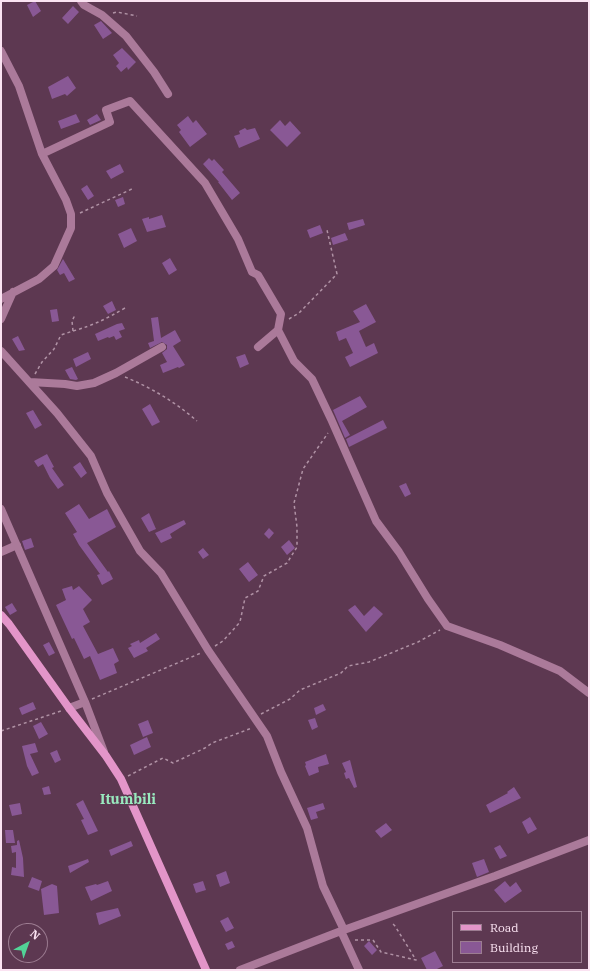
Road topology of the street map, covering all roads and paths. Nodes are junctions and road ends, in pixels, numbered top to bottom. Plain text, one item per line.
1 (80, 1) edge
2 (104, 16) junction
3 (137, 16) dead end
4 (1, 51) edge
5 (168, 94) dead end
6 (42, 154) junction
7 (134, 188) dead end
8 (71, 218) junction
9 (327, 230) dead end
10 (13, 292) junction
11 (1, 299) edge
12 (125, 308) dead end
13 (75, 315) dead end
14 (1, 320) edge
15 (278, 328) junction
16 (73, 331) junction
17 (162, 347) dead end
18 (258, 347) dead end
19 (1, 351) edge
20 (116, 374) junction
21 (30, 382) junction
22 (197, 421) dead end
23 (334, 424) junction
24 (1, 510) edge
25 (297, 544) dead end
26 (17, 545) junction
27 (1, 552) edge
28 (1, 615) edge
29 (447, 626) junction
30 (589, 693) edge
31 (85, 702) junction
32 (68, 708) junction
33 (254, 718) junction
34 (259, 725) junction
35 (1, 732) edge
36 (106, 756) junction
37 (121, 779) junction
38 (589, 840) edge
39 (383, 916) junction
40 (342, 930) junction
41 (345, 940) junction
42 (206, 970) edge
43 (240, 970) edge
44 (359, 970) edge

1 - 2 street
2 - 3 path
2 - 5 street
4 - 6 street
6 - 8 street
6 - 15 street
7 - 8 path
8 - 10 street
9 - 15 path
10 - 11 street
10 - 14 street
12 - 16 path
13 - 16 path
15 - 18 street
15 - 23 street
16 - 21 path
17 - 20 street
19 - 21 street
20 - 21 street
20 - 22 path
21 - 33 street
23 - 25 path
23 - 29 street
24 - 26 street
26 - 27 street
26 - 31 street
28 - 32 main road
29 - 30 street
29 - 33 path
31 - 32 street
31 - 36 street
32 - 35 path
32 - 36 main road
33 - 34 street
34 - 37 path
34 - 40 street
36 - 37 main road
37 - 42 main road
38 - 39 street
39 - 40 street
39 - 41 path
40 - 41 street
40 - 43 street
41 - 44 street

